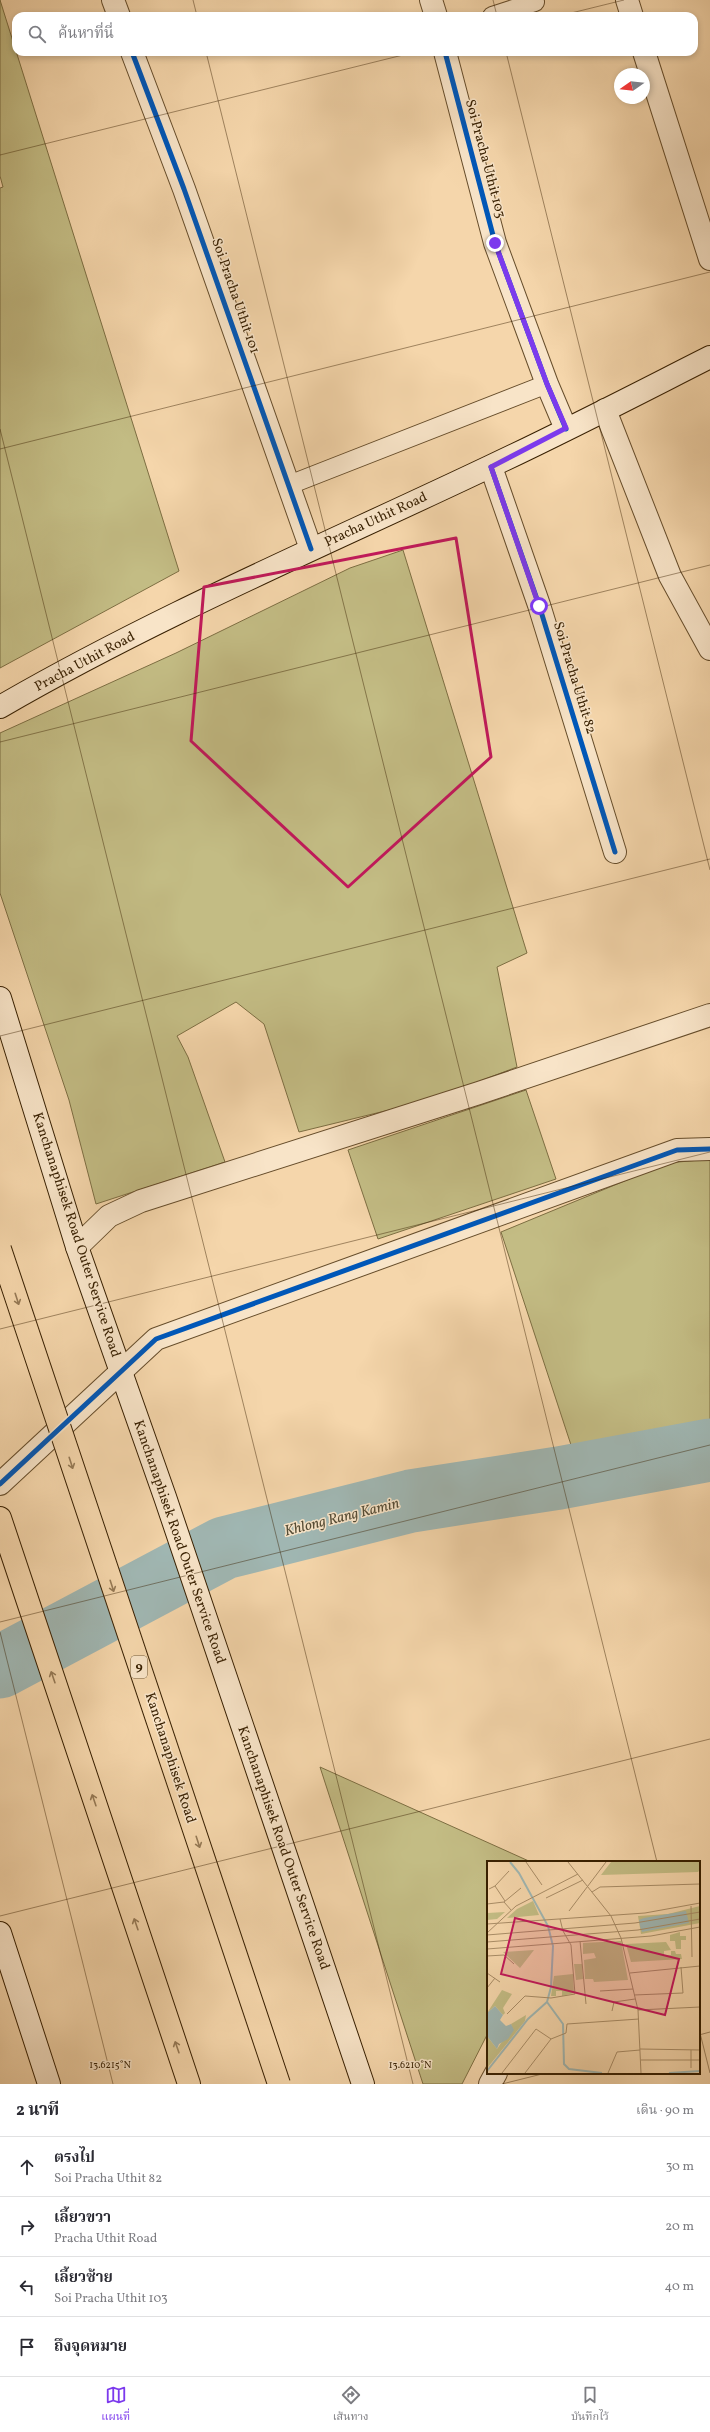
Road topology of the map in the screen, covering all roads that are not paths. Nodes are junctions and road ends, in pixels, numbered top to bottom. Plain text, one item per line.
1 (113, 0) edge
2 (431, 0) edge
3 (628, 0) edge
4 (536, 2) dead end
5 (118, 12) edge
6 (435, 12) edge
7 (505, 12) edge
8 (631, 12) edge
9 (134, 56) edge
10 (446, 56) edge
11 (645, 56) edge
12 (710, 259) edge
13 (710, 357) edge
14 (547, 384) junction
15 (605, 410) junction
16 (566, 428) junction
17 (491, 467) junction
18 (289, 485) junction
19 (311, 549) junction
20 (710, 649) edge
21 (0, 707) edge
22 (615, 852) dead end
23 (0, 998) edge
24 (710, 1015) edge
25 (710, 1149) edge
26 (77, 1247) junction
27 (0, 1249) edge
28 (120, 1372) junction
29 (0, 1484) edge
30 (0, 1518) edge
31 (0, 1933) edge
32 (495, 2074) edge
33 (49, 2084) edge
34 (189, 2084) edge
35 (279, 2084) edge
36 (363, 2084) edge
37 (490, 2084) edge

1 - 5 street
2 - 6 street
3 - 8 street
4 - 7 lane
9 - 18 street, Soi Pracha Uthit 101
10 - 14 street, Soi Pracha Uthit 103
11 - 12 street
13 - 15 street, Pracha Uthit Road
14 - 16 street, Soi Pracha Uthit 103
14 - 18 lane
15 - 16 street, Pracha Uthit Road
15 - 20 street
16 - 17 street, Pracha Uthit Road
17 - 19 street, Pracha Uthit Road
17 - 22 street, Soi Pracha Uthit 82
18 - 19 street, Soi Pracha Uthit 101
19 - 21 street, Pracha Uthit Road
23 - 26 street, Kanchanaphisek Road Outer Service Road
24 - 26 street
25 - 28 street
26 - 28 street, Kanchanaphisek Road Outer Service Road
27 -> 35 highway, Kanchanaphisek Road / 9, bridge
28 - 29 street
28 - 36 street, Kanchanaphisek Road Outer Service Road
34 -> 30 highway
31 - 33 street
32 - 37 street

